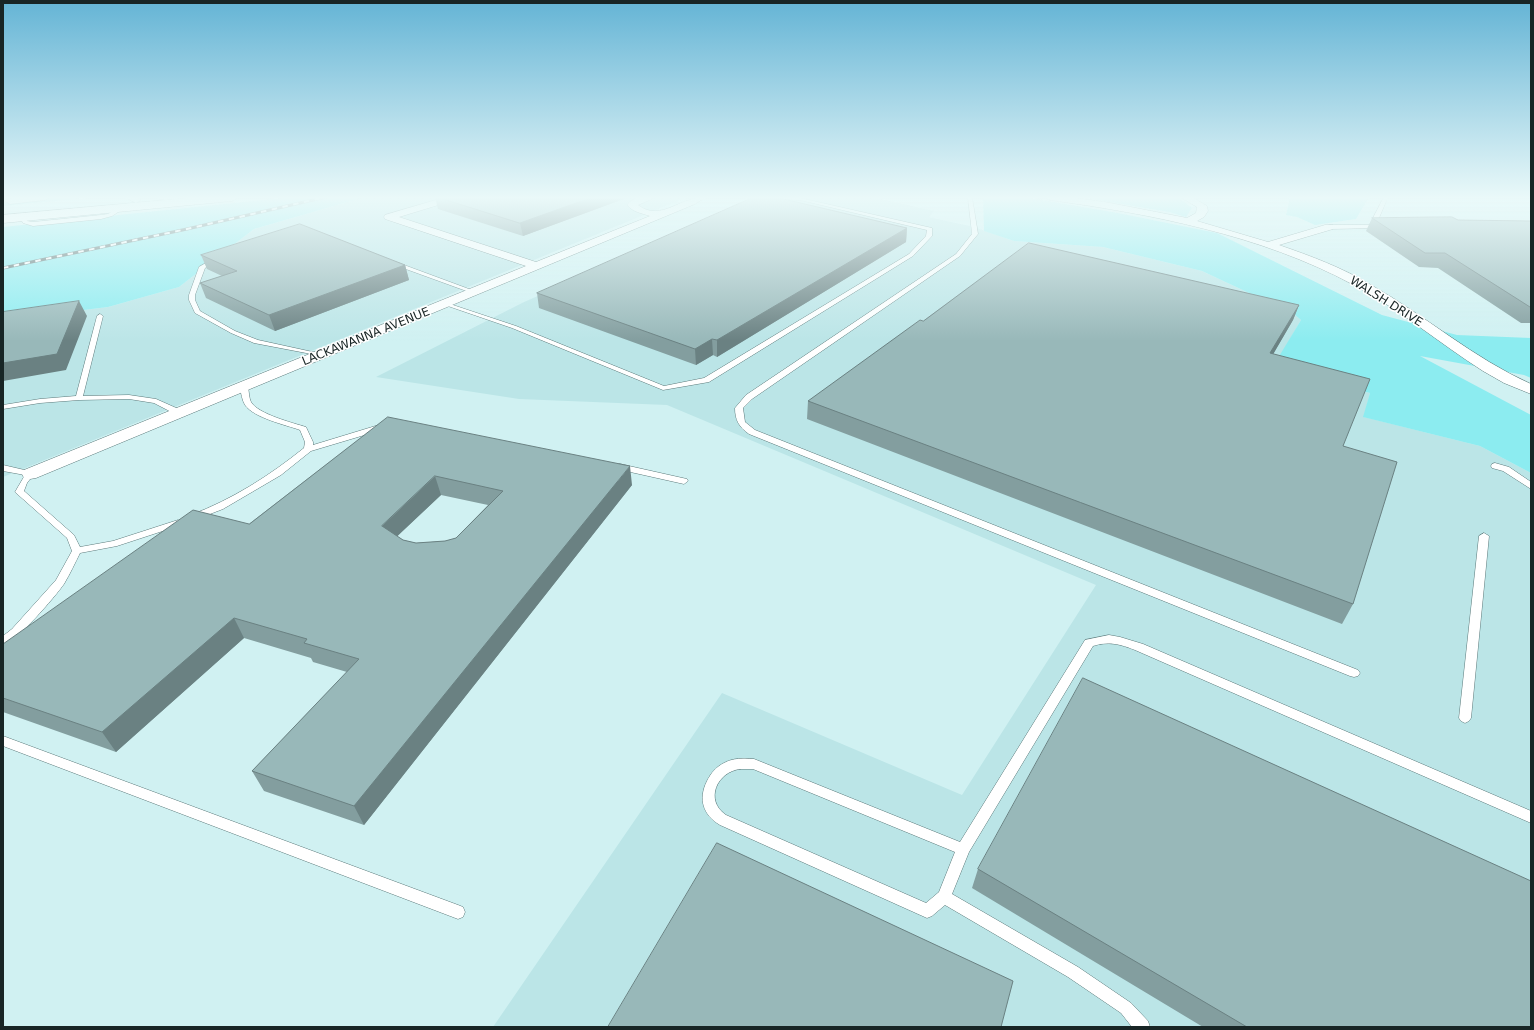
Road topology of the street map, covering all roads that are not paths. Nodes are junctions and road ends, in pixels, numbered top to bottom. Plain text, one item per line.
1 (474, 245) edge
2 (587, 245) edge
3 (920, 245) edge
4 (966, 245) edge
5 (1266, 245) edge
6 (1272, 245) edge
7 (1269, 246) junction
8 (220, 257) edge
9 (390, 261) edge
10 (537, 266) junction
11 (474, 292) junction
12 (445, 304) junction
13 (100, 316) dead end
14 (320, 356) junction
15 (244, 387) junction
16 (1529, 390) edge
17 (80, 398) junction
18 (3, 407) edge
19 (180, 413) junction
20 (393, 424) edge
21 (308, 449) junction
22 (615, 466) edge
23 (1495, 466) dead end
24 (3, 468) edge
25 (30, 474) junction
26 (684, 481) dead end
27 (1531, 486) edge
28 (1484, 536) dead end
29 (78, 551) junction
30 (3, 642) edge
31 (1354, 673) dead end
32 (1465, 718) dead end
33 (3, 741) edge
34 (1531, 817) edge
35 (963, 848) junction
36 (944, 897) junction
37 (458, 912) dead end
38 (1142, 1027) edge

1 - 10 street
2 - 10 street, LACKAWANNA AVENUE
3 - 12 lane
4 - 31 lane
5 - 7 street, WALSH DRIVE
6 - 7 street
7 - 16 street, WALSH DRIVE
8 - 14 lane
9 - 11 lane
10 - 11 street, LACKAWANNA AVENUE
11 - 12 street, LACKAWANNA AVENUE
12 - 14 street, LACKAWANNA AVENUE
13 - 17 lane
14 - 15 street, LACKAWANNA AVENUE
15 - 19 street, LACKAWANNA AVENUE
15 - 21 lane
17 - 18 lane
17 - 19 lane
19 - 25 street, LACKAWANNA AVENUE
20 - 21 lane
21 - 29 lane
22 - 26 lane
23 - 27 lane
24 - 25 lane
25 - 29 lane
28 - 32 lane
29 - 30 lane
33 - 37 lane
34 - 35 lane
35 - 36 lane
35 - 36 lane
36 - 38 lane

